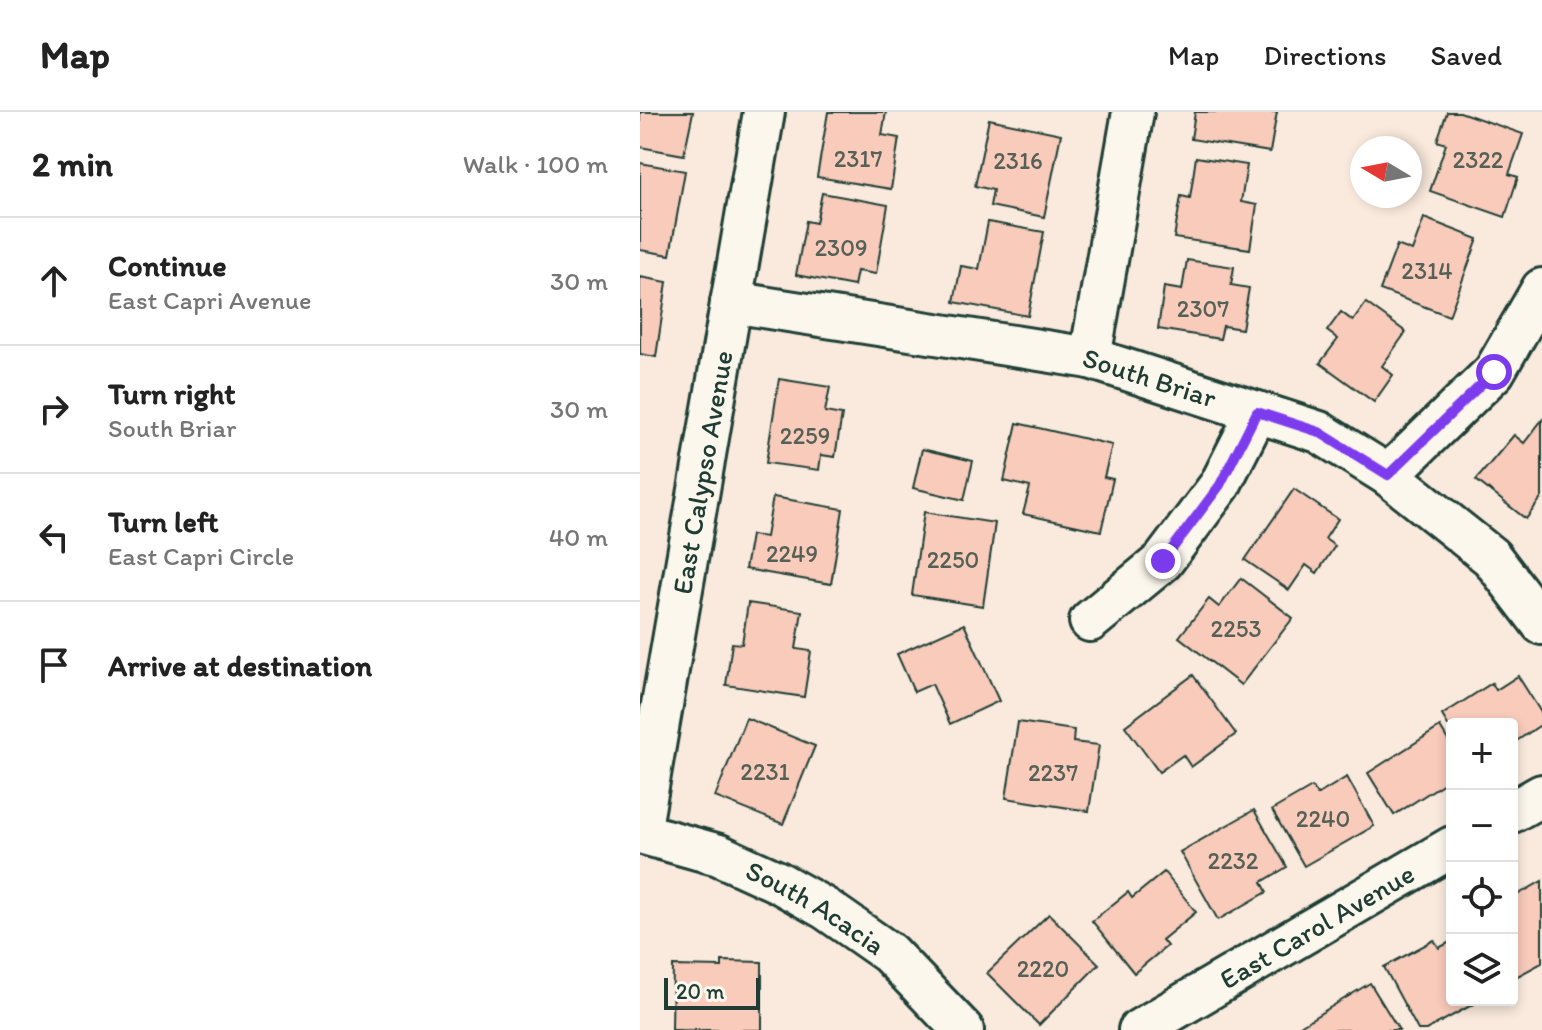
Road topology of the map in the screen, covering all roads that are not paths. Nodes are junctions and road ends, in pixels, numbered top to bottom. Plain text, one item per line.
1 (764, 112) edge
2 (1133, 112) edge
3 (1542, 289) edge
4 (731, 302) junction
5 (1090, 358) junction
6 (1257, 412) junction
7 (1388, 475) junction
8 (1090, 621) dead end
9 (1542, 624) edge
10 (1542, 795) edge
11 (1518, 809) edge
12 (640, 833) edge
13 (1446, 851) edge
14 (963, 1030) edge
15 (1139, 1030) edge

1 - 4 street, East Calypso Avenue
2 - 5 street
3 - 7 street
4 - 5 street, South Briar
4 - 12 street, East Calypso Avenue
5 - 6 street, South Briar
6 - 7 street, South Briar
6 - 8 street
7 - 9 street, South Briar
10 - 11 street
12 - 14 street, South Acacia
13 - 15 street, East Carol Avenue

